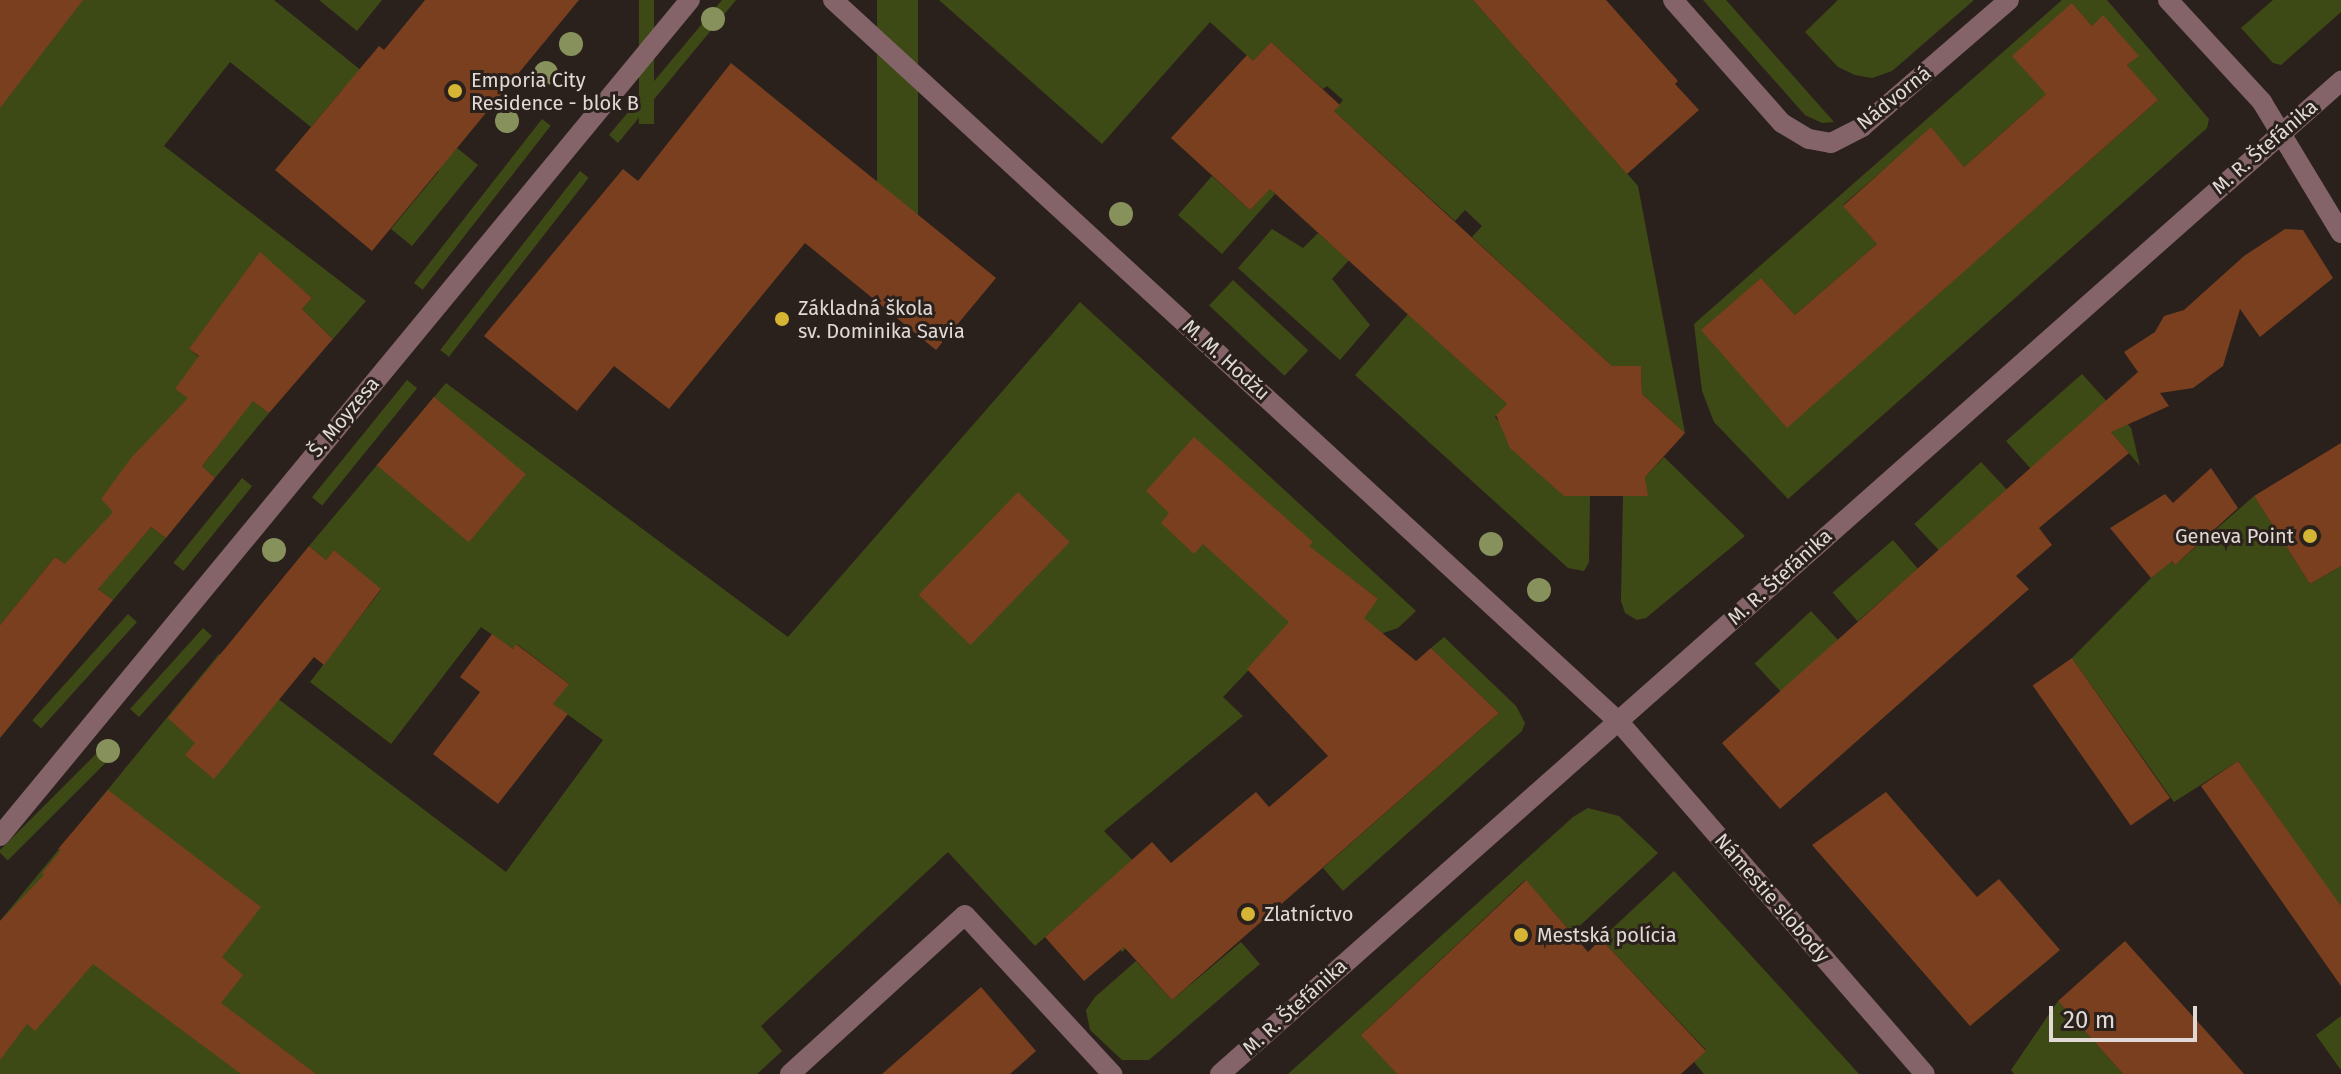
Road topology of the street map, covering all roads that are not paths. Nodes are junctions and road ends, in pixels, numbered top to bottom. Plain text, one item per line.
1 (690, 0) edge
2 (833, 0) edge
3 (1673, 0) edge
4 (2009, 0) edge
5 (2168, 0) edge
6 (2341, 81) edge
7 (2281, 133) junction
8 (2341, 233) edge
9 (1619, 722) junction
10 (0, 836) edge
11 (790, 1074) edge
12 (1112, 1074) edge
13 (1220, 1074) edge
14 (1925, 1074) edge

1 - 10 street, Š. Moyzesa
2 - 9 street, M. M. Hodžu
3 - 4 street, Nádvorná
5 - 7 street
6 - 7 street, M. R. Štefánika
7 - 8 street
7 - 9 street, M. R. Štefánika
9 - 13 street, M. R. Štefánika
9 - 14 street, Námestie slobody
11 - 12 street

